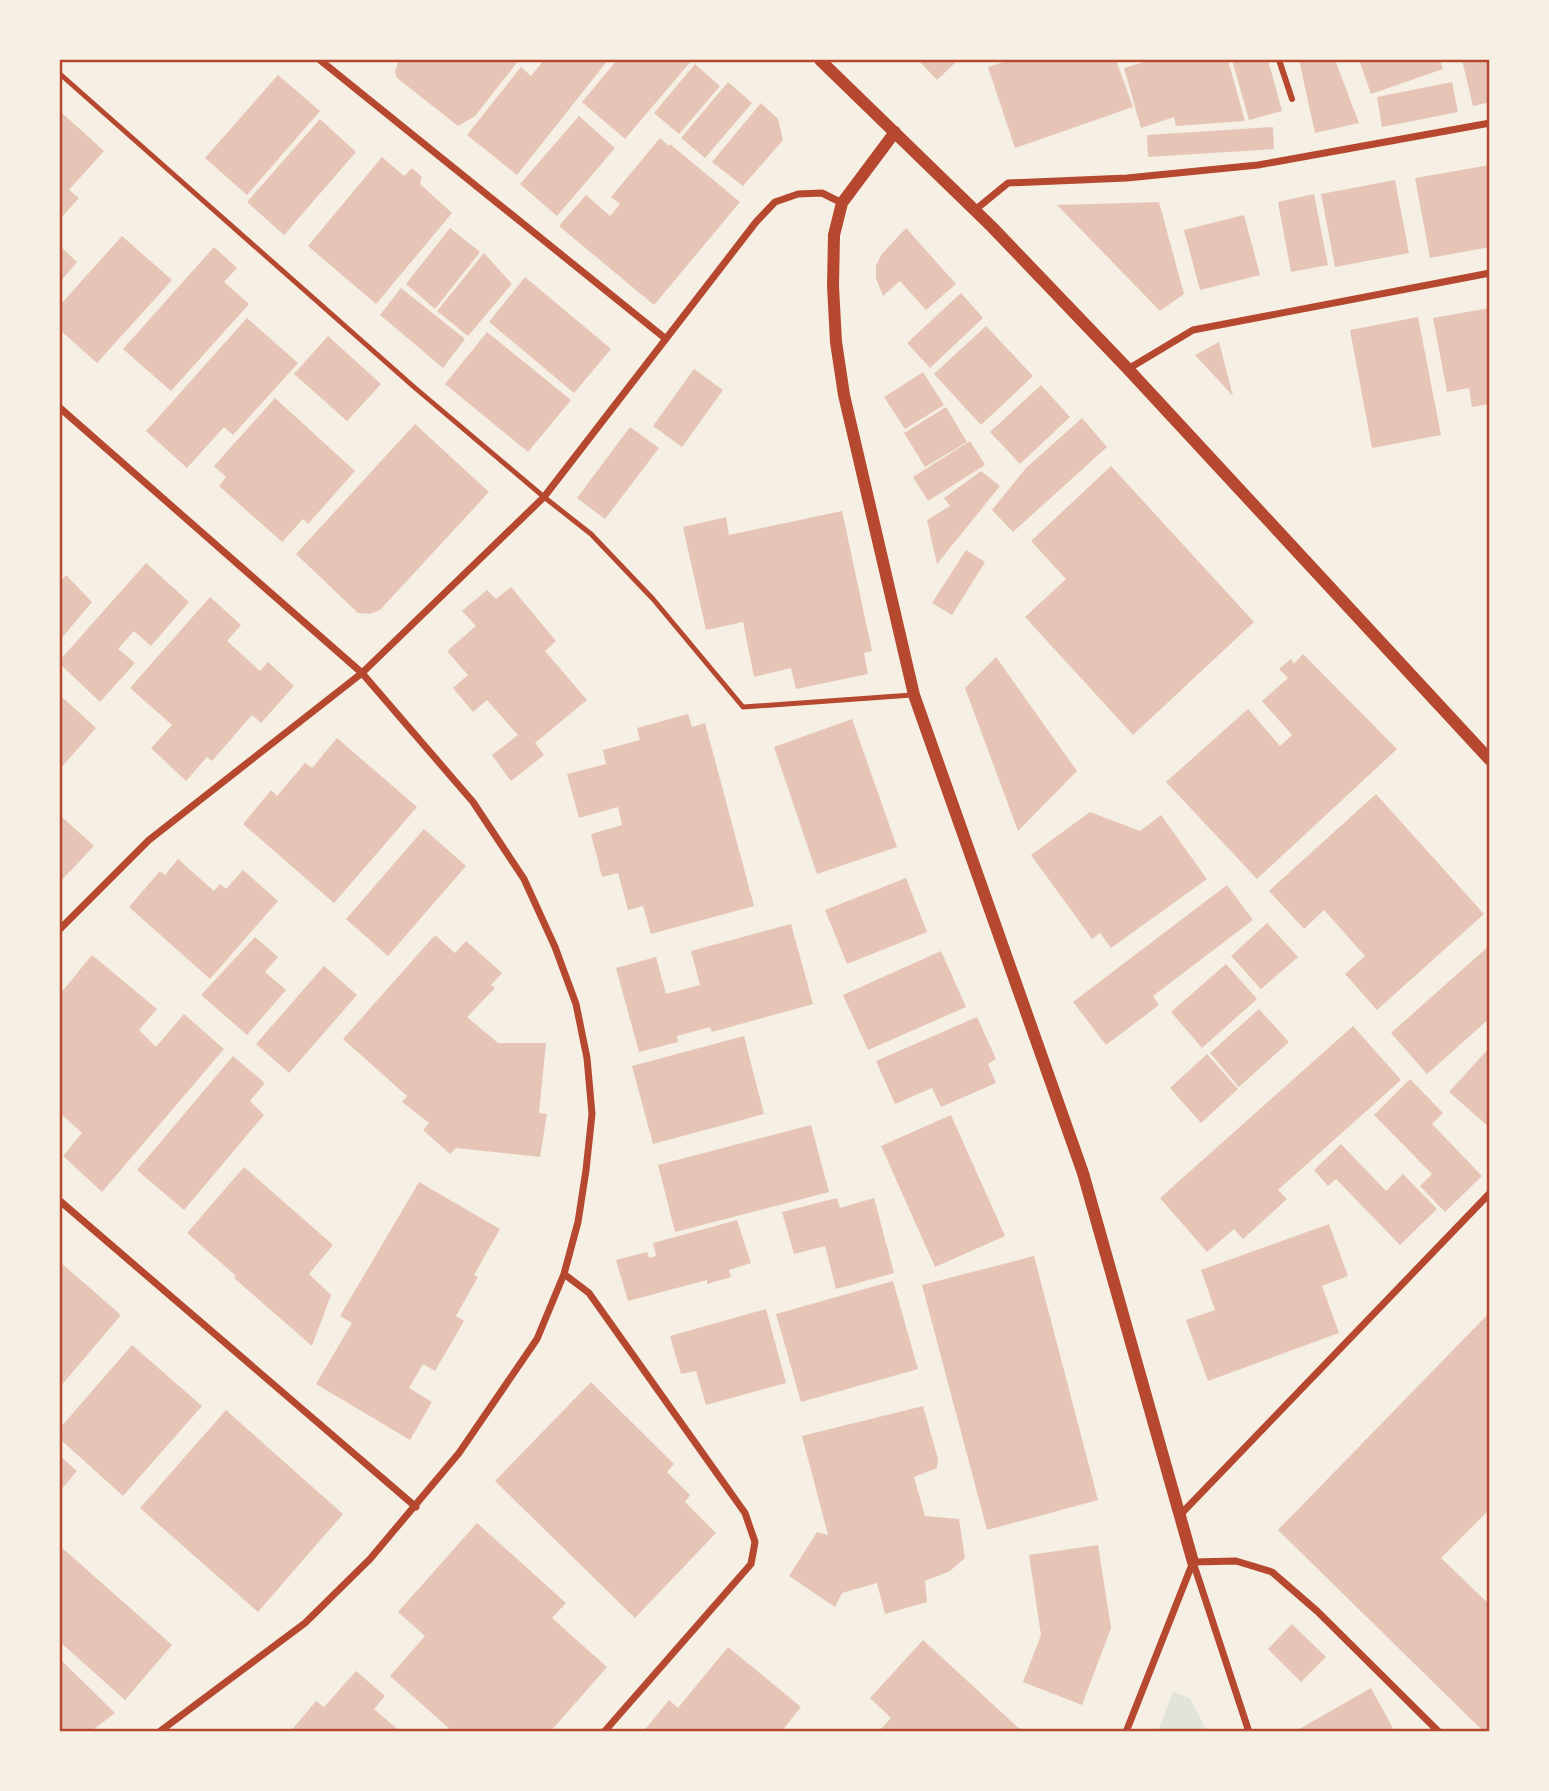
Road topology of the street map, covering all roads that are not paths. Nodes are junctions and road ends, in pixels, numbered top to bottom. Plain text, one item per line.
1 (320, 60) edge
2 (820, 60) edge
3 (1279, 60) edge
4 (60, 74) edge
5 (1292, 99) dead end
6 (1489, 123) edge
7 (895, 132) junction
8 (842, 203) junction
9 (975, 210) junction
10 (1489, 273) edge
11 (666, 339) junction
12 (1128, 369) junction
13 (60, 408) edge
14 (544, 498) junction
15 (362, 673) junction
16 (914, 695) junction
17 (1489, 760) edge
18 (60, 929) edge
19 (1489, 1193) edge
20 (60, 1201) edge
21 (565, 1274) junction
22 (416, 1507) junction
23 (1180, 1515) junction
24 (1193, 1562) junction
25 (159, 1731) edge
26 (604, 1731) edge
27 (1126, 1731) edge
28 (1249, 1731) edge
29 (1439, 1731) edge

1 - 11 street
2 - 7 street
3 - 5 street
4 - 14 lane
6 - 9 street
7 - 8 street
7 - 9 street
8 - 11 street
8 - 16 street
9 - 12 street
10 - 12 street
11 - 14 street
12 - 17 street
13 - 15 street
14 - 15 street
14 - 16 lane
15 - 18 street
15 - 21 street
16 - 23 street
19 - 23 street
20 - 22 street
21 - 22 street
21 - 26 street
22 - 25 street
23 - 24 street
24 - 27 street
24 - 28 street
24 - 29 street

